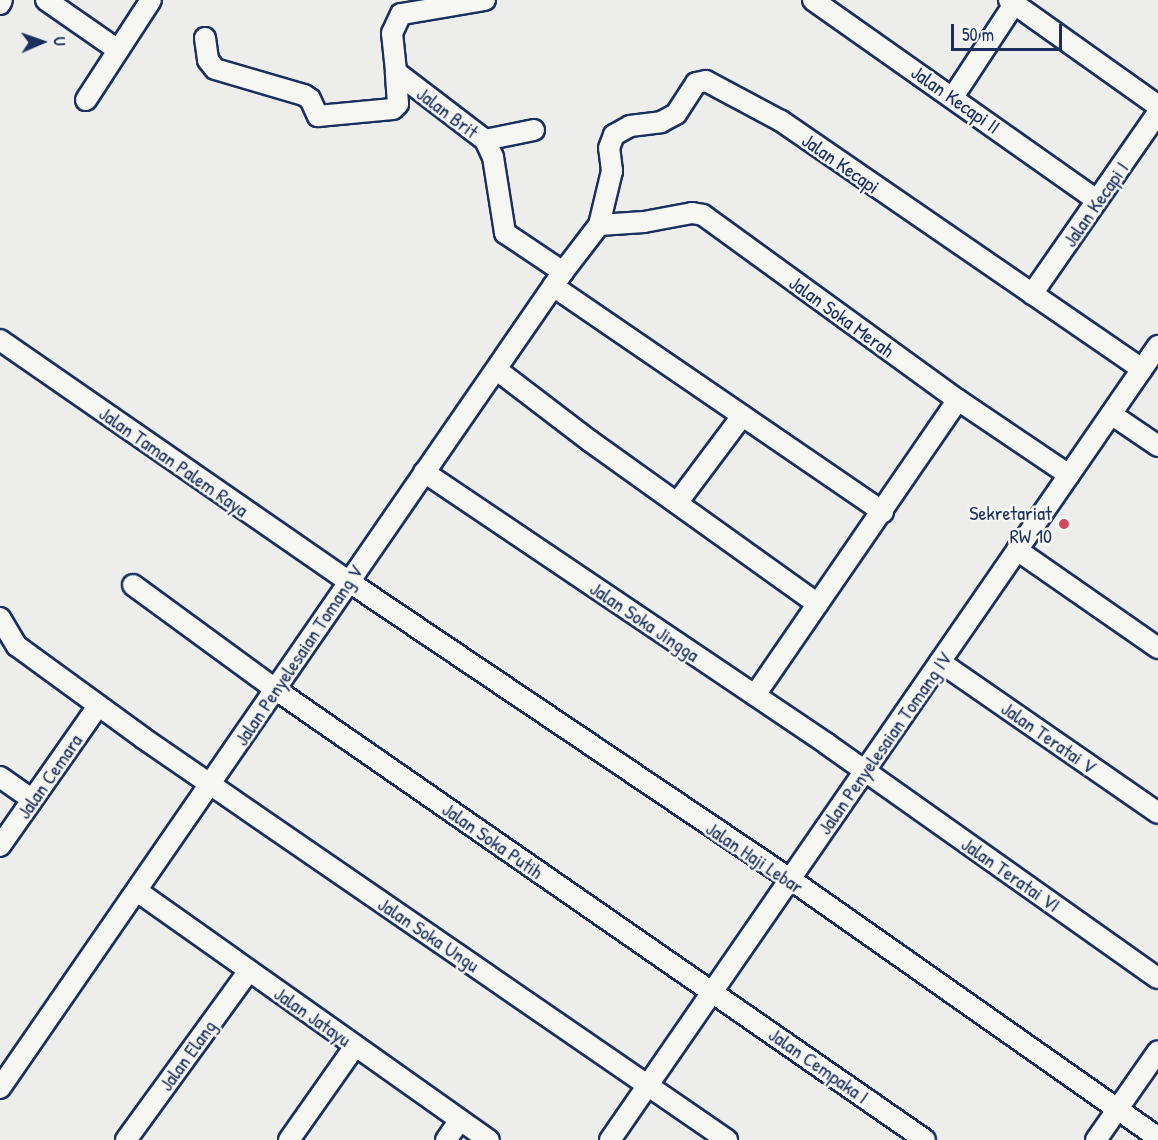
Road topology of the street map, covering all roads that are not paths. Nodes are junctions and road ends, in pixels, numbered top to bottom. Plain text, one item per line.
1 (46, 0) edge
2 (151, 0) edge
3 (485, 0) edge
4 (813, 0) edge
5 (1021, 5) edge
6 (399, 7) edge
7 (205, 38) dead end
8 (118, 50) junction
9 (396, 72) junction
10 (953, 97) junction
11 (86, 100) dead end
12 (1158, 106) edge
13 (1158, 113) edge
14 (534, 130) dead end
15 (485, 140) junction
16 (1097, 200) junction
17 (599, 225) junction
18 (558, 279) junction
19 (1032, 294) junction
20 (0, 340) edge
21 (1158, 346) edge
22 (1142, 369) junction
23 (497, 370) junction
24 (958, 400) junction
25 (1111, 414) junction
26 (742, 416) junction
27 (1158, 446) edge
28 (424, 472) junction
29 (1069, 475) junction
30 (676, 503) junction
31 (883, 512) junction
32 (1017, 550) junction
33 (348, 582) junction
34 (134, 585) dead end
35 (818, 604) junction
36 (0, 618) edge
37 (1158, 648) edge
38 (940, 662) junction
39 (275, 689) junction
40 (754, 695) junction
41 (98, 706) junction
42 (865, 771) junction
43 (0, 777) edge
44 (210, 784) junction
45 (32, 799) junction
46 (1158, 813) edge
47 (0, 846) edge
48 (790, 879) junction
49 (137, 891) junction
50 (249, 971) junction
51 (1158, 978) edge
52 (712, 991) junction
53 (355, 1046) junction
54 (1158, 1051) edge
55 (648, 1084) junction
56 (0, 1088) edge
57 (1117, 1110) junction
58 (460, 1120) junction
59 (1158, 1138) edge
60 (126, 1140) edge
61 (289, 1140) edge
62 (446, 1140) edge
63 (489, 1140) edge
64 (610, 1140) edge
65 (727, 1140) edge
66 (925, 1140) edge
67 (1096, 1140) edge

1 - 8 street
2 - 8 street
3 - 6 street
4 - 10 street, Jalan Kecapi II
5 - 10 street
5 - 12 street
6 - 9 street
7 - 9 street
8 - 11 street
9 - 15 street, Jalan Brit
10 - 16 street, Jalan Kecapi II
13 - 16 street, Jalan Kecapi I
14 - 15 street
15 - 18 street, Jalan Brit
16 - 19 street, Jalan Kecapi I
17 - 18 street, Jalan Penyelesaian Tomang V
17 - 19 street, Jalan Kecapi
17 - 24 street, Jalan Soka Merah
18 - 23 street, Jalan Penyelesaian Tomang V
18 - 26 street, Jalan Brit
19 - 22 street, Jalan Kecapi
20 - 33 street, Jalan Taman Palem Raya
21 - 22 street, Jalan Penyelesaian Tomang IV
22 - 25 street, Jalan Penyelesaian Tomang IV
23 - 28 street, Jalan Penyelesaian Tomang V
23 - 30 street
24 - 29 street, Jalan Soka Merah
24 - 31 street
25 - 27 street
25 - 29 street, Jalan Penyelesaian Tomang IV
26 - 30 street
26 - 31 street, Jalan Brit
28 - 33 street, Jalan Penyelesaian Tomang V
28 - 40 street, Jalan Soka Jingga
29 - 32 street, Jalan Penyelesaian Tomang IV
30 - 35 street
31 - 35 street
32 - 37 street
32 - 38 street, Jalan Penyelesaian Tomang IV
33 - 39 street, Jalan Penyelesaian Tomang V
33 - 48 street, Jalan Haji Lebar
34 - 39 street, Jalan Soka Putih
35 - 40 street
36 - 41 street, Jalan Soka Ungu
38 - 42 street, Jalan Penyelesaian Tomang IV
38 - 46 street, Jalan Teratai V
39 - 44 street, Jalan Penyelesaian Tomang V
39 - 52 street, Jalan Soka Putih
40 - 42 street, Jalan Soka Jingga
41 - 44 street, Jalan Soka Ungu
41 - 45 street, Jalan Cemara
42 - 48 street, Jalan Penyelesaian Tomang IV
42 - 51 street, Jalan Teratai VI
43 - 45 street
44 - 49 street, Jalan Penyelesaian Tomang V
44 - 55 street, Jalan Soka Ungu
45 - 47 street, Jalan Cemara
48 - 52 street, Jalan Penyelesaian Tomang IV
48 - 57 street, Jalan Haji Lebar
49 - 50 street, Jalan Jatayu
49 - 56 street, Jalan Penyelesaian Tomang V
50 - 53 street, Jalan Jatayu
50 - 60 street, Jalan Elang
52 - 55 street, Jalan Penyelesaian Tomang IV
52 - 66 street, Jalan Cempaka I
53 - 58 street, Jalan Jatayu
53 - 61 street
54 - 57 street
55 - 64 street, Jalan Penyelesaian Tomang IV
55 - 65 street, Jalan Soka Ungu
57 - 59 street, Jalan Haji Lebar
57 - 67 street
58 - 62 street
58 - 63 street, Jalan Jatayu

